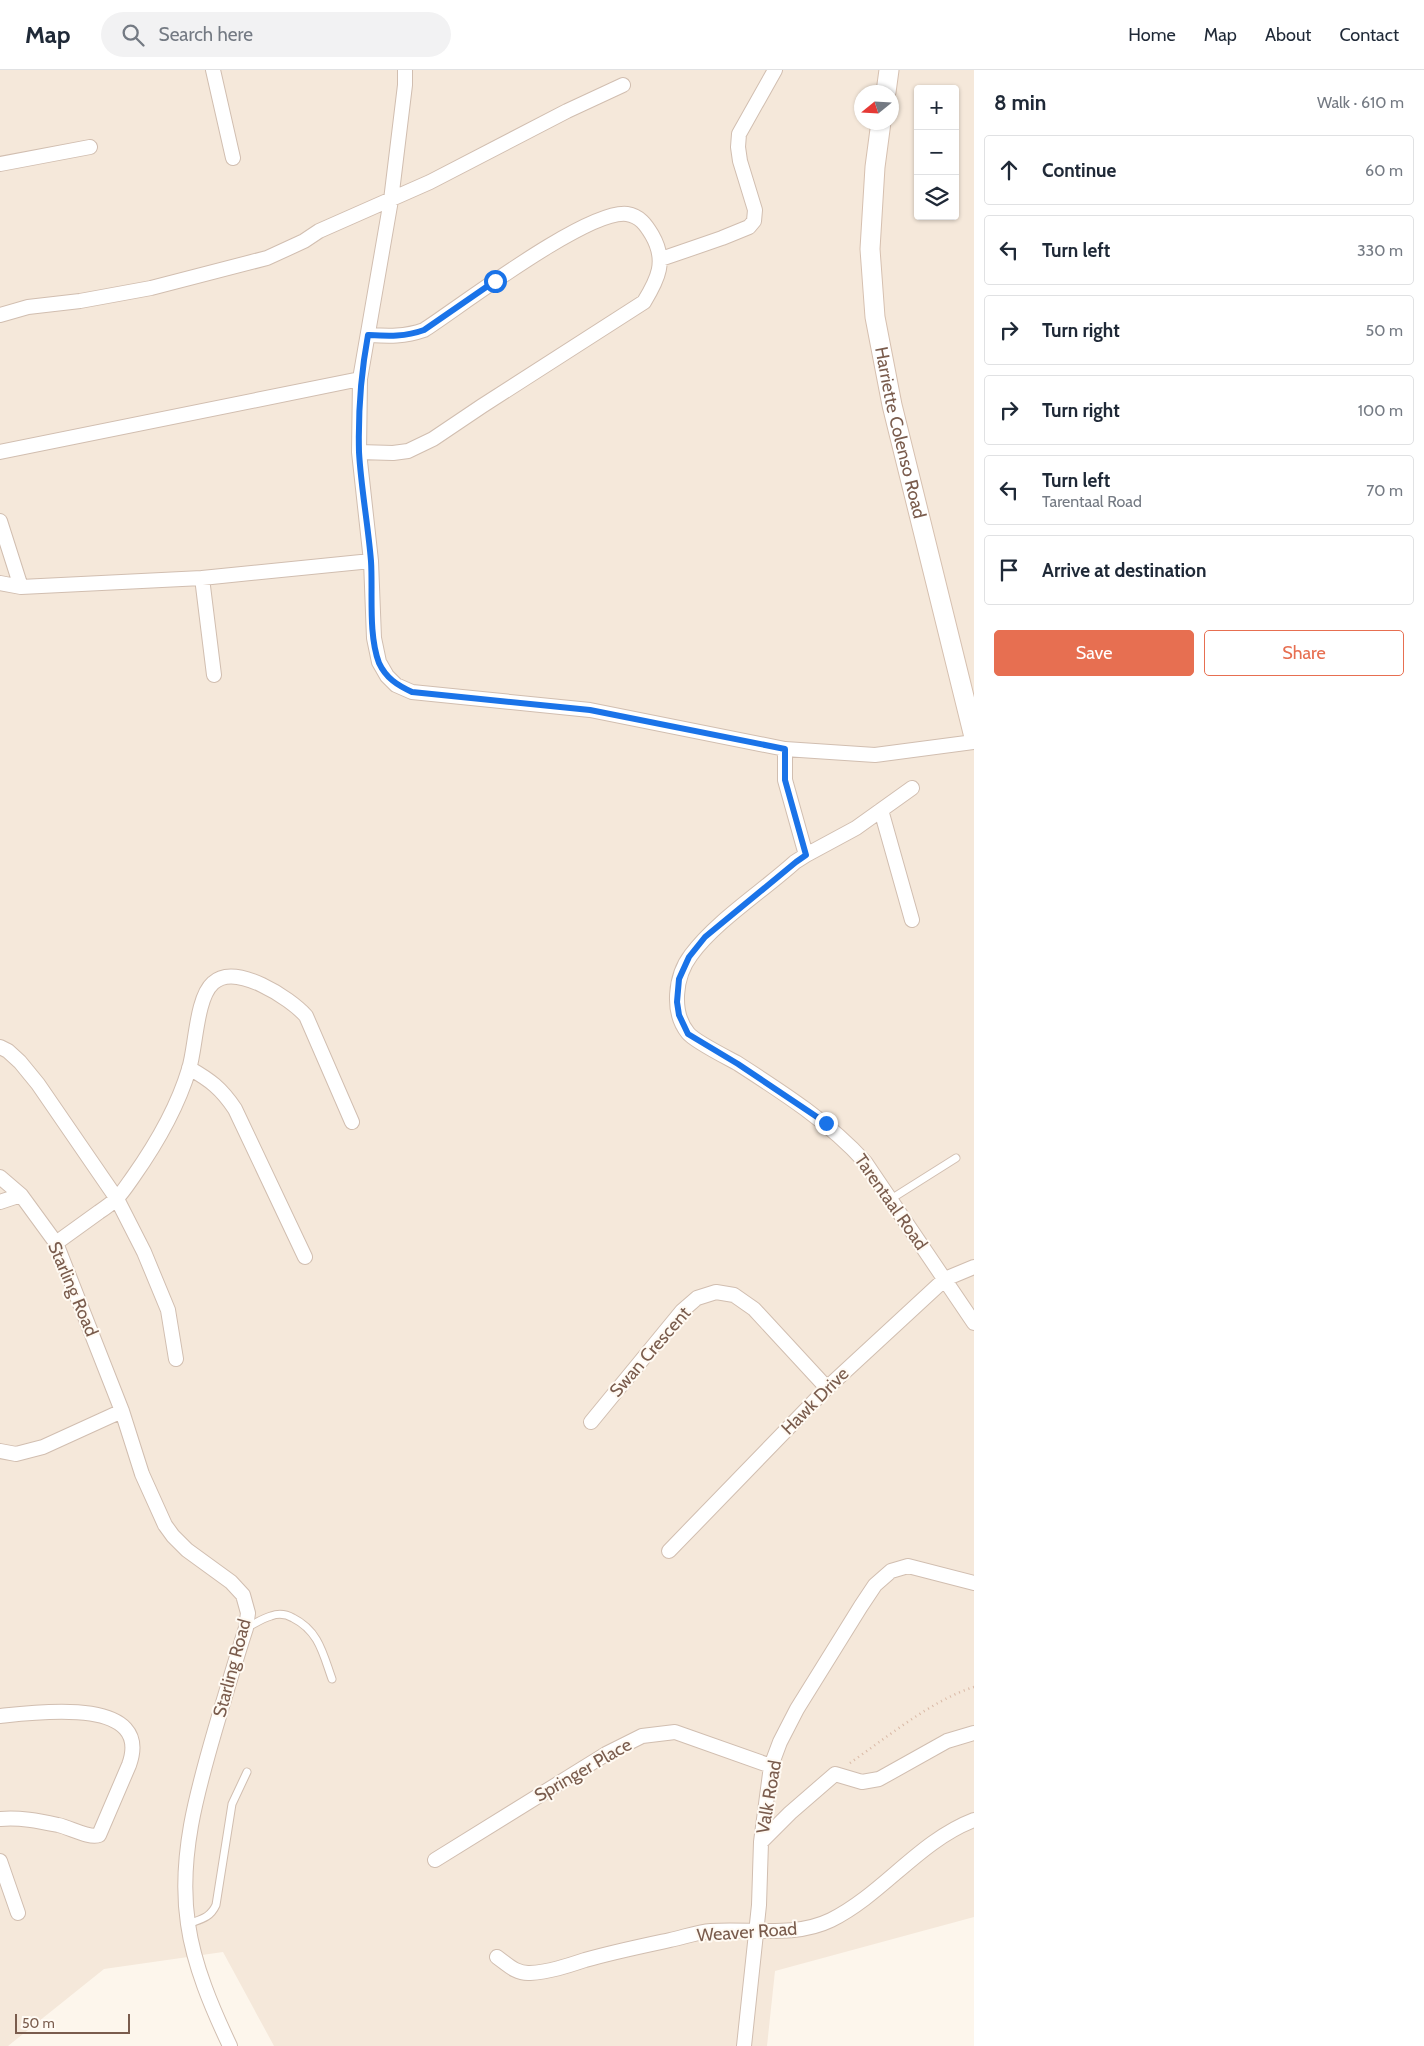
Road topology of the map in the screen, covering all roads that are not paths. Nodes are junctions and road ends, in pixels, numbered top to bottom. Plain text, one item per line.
1 (212, 70) edge
2 (405, 70) edge
3 (774, 70) edge
4 (889, 70) edge
5 (623, 85) dead end
6 (887, 85) edge
7 (880, 130) edge
8 (90, 147) dead end
9 (233, 158) dead end
10 (0, 164) edge
11 (391, 200) junction
12 (661, 259) junction
13 (0, 315) edge
14 (368, 335) junction
15 (360, 379) junction
16 (0, 452) edge
17 (359, 452) junction
18 (0, 521) edge
19 (371, 561) junction
20 (202, 578) junction
21 (0, 583) edge
22 (21, 587) junction
23 (214, 675) dead end
24 (974, 737) edge
25 (974, 742) edge
26 (785, 749) junction
27 (912, 788) dead end
28 (881, 810) junction
29 (806, 855) junction
30 (912, 920) dead end
31 (0, 1047) edge
32 (189, 1068) junction
33 (352, 1122) dead end
34 (956, 1158) dead end
35 (0, 1176) edge
36 (21, 1195) junction
37 (117, 1199) junction
38 (891, 1200) junction
39 (0, 1202) edge
40 (56, 1243) junction
41 (305, 1257) dead end
42 (974, 1267) edge
43 (945, 1279) junction
44 (974, 1322) edge
45 (176, 1359) dead end
46 (827, 1388) junction
47 (122, 1411) junction
48 (591, 1422) dead end
49 (0, 1451) edge
50 (668, 1551) dead end
51 (974, 1583) edge
52 (246, 1628) junction
53 (332, 1679) dead end
54 (0, 1716) edge
55 (974, 1733) edge
56 (771, 1766) junction
57 (246, 1772) dead end
58 (0, 1819) edge
59 (974, 1820) edge
60 (761, 1842) junction
61 (435, 1860) dead end
62 (0, 1861) edge
63 (18, 1913) dead end
64 (188, 1924) junction
65 (756, 1930) junction
66 (497, 1957) dead end
67 (230, 2046) edge
68 (744, 2046) edge

1 - 9 street
2 - 11 street
3 - 12 street
4 - 6 street
5 - 11 street
7 - 24 street, Harriette Colenso Road
8 - 10 street
11 - 13 street
11 - 14 street
12 - 14 street
12 - 17 street
14 - 15 street
15 - 16 street
15 - 17 street
17 - 19 street
18 - 22 street
19 - 20 street
19 - 26 street
20 - 22 street
20 - 23 street
21 - 22 street
25 - 26 street
26 - 29 street
27 - 28 street
28 - 29 street
28 - 30 street
29 - 38 street, Tarentaal Road
31 - 37 street
32 - 33 street
32 - 37 street
32 - 41 street
34 - 38 lane
35 - 36 street, Starling Road
36 - 39 street
36 - 40 street, Starling Road
37 - 40 street
37 - 45 street
38 - 43 street, Tarentaal Road
40 - 47 street, Starling Road
42 - 43 street, Hawk Drive
43 - 44 street, Tarentaal Road
43 - 46 street, Hawk Drive
46 - 48 street, Swan Crescent
46 - 50 street, Hawk Drive
47 - 49 street
47 - 52 street, Starling Road
51 - 56 street, Valk Road
52 - 53 lane
52 - 64 street, Starling Road
54 - 58 street
55 - 60 street
56 - 60 street, Valk Road
56 - 61 street, Springer Place
57 - 64 lane
59 - 65 street, Weaver Road
60 - 65 street, Valk Road
62 - 63 street
64 - 67 street, Starling Road
65 - 66 street, Weaver Road
65 - 68 street, Valk Road

